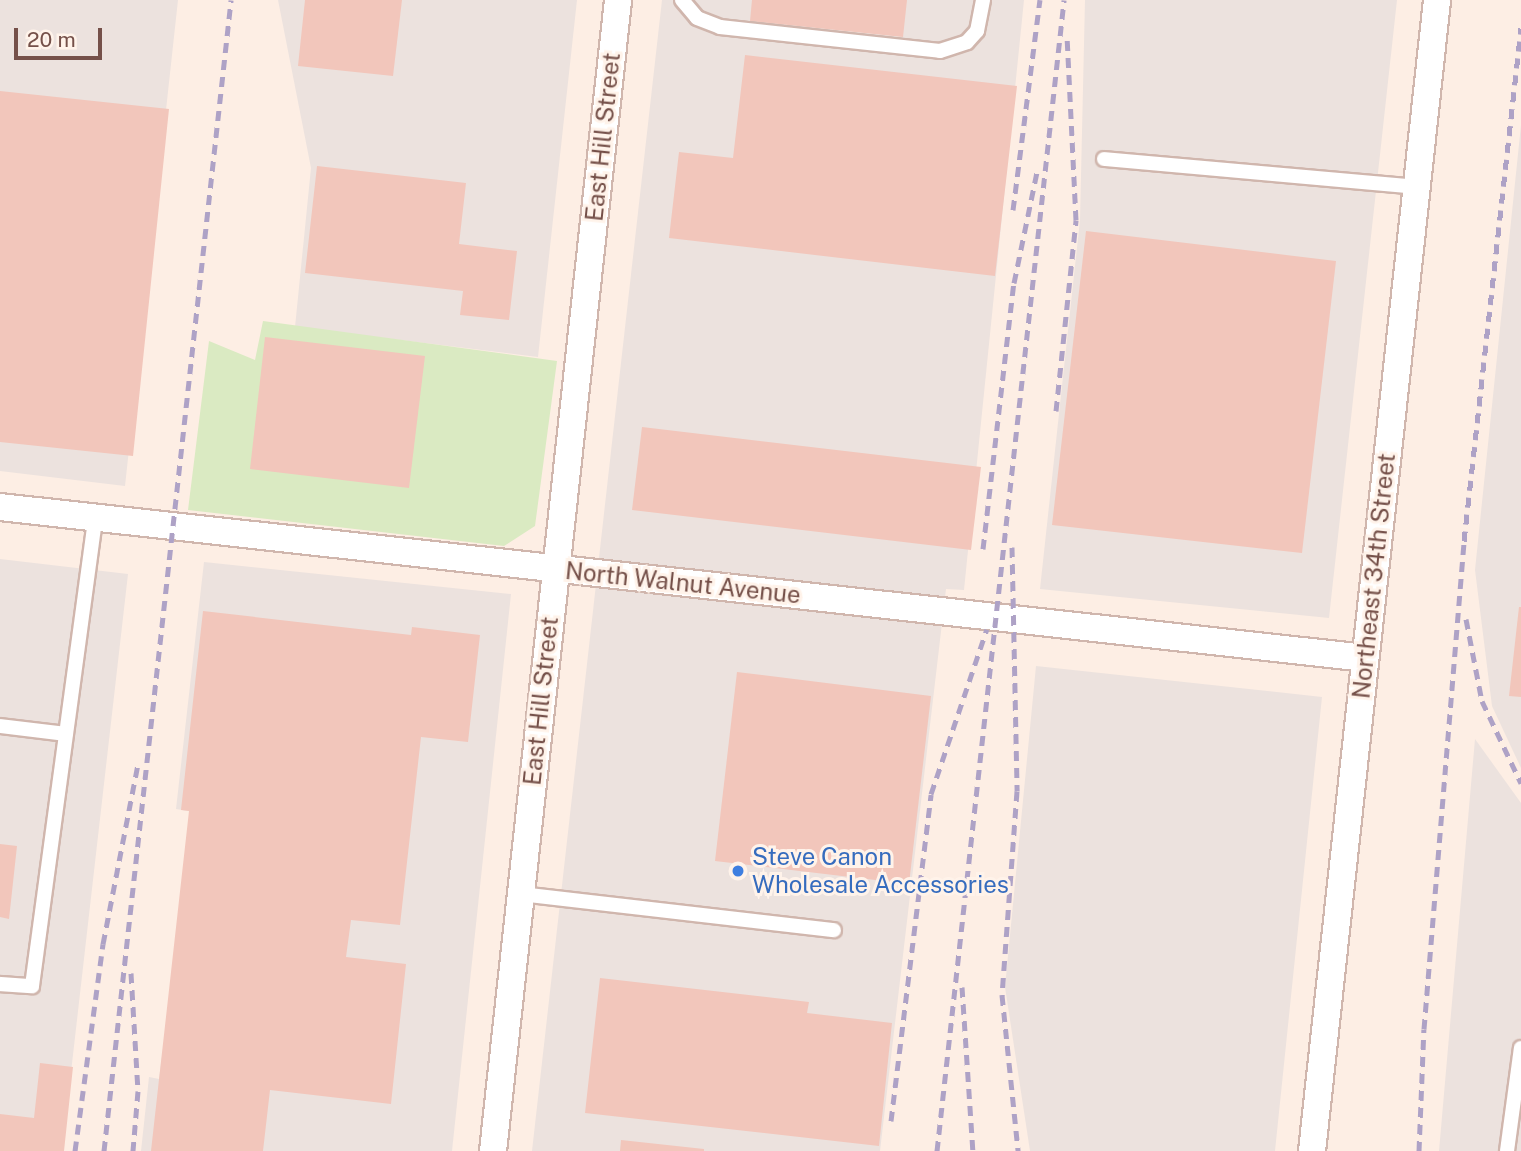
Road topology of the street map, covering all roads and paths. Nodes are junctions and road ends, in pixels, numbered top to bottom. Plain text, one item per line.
1 (618, 0) edge
2 (682, 0) edge
3 (983, 0) edge
4 (1437, 0) edge
5 (1104, 159) dead end
6 (1417, 187) junction
7 (0, 507) edge
8 (95, 518) junction
9 (556, 569) junction
10 (1365, 658) junction
11 (0, 726) edge
12 (66, 734) junction
13 (521, 894) junction
14 (834, 930) dead end
15 (0, 984) edge
16 (1521, 1048) edge
17 (492, 1151) edge
18 (1312, 1151) edge
19 (1507, 1151) edge

1 - 9 street, East Hill Street
2 - 3 lane
4 - 6 street, Northeast 34th Street
5 - 6 lane
6 - 10 street, Northeast 34th Street
7 - 8 street, North Walnut Avenue
8 - 9 street, North Walnut Avenue
8 - 12 lane
9 - 10 street, North Walnut Avenue
9 - 13 street, East Hill Street
10 - 18 street, Northeast 34th Street
11 - 12 lane
12 - 15 lane
13 - 14 lane
13 - 17 street, East Hill Street
16 - 19 lane

